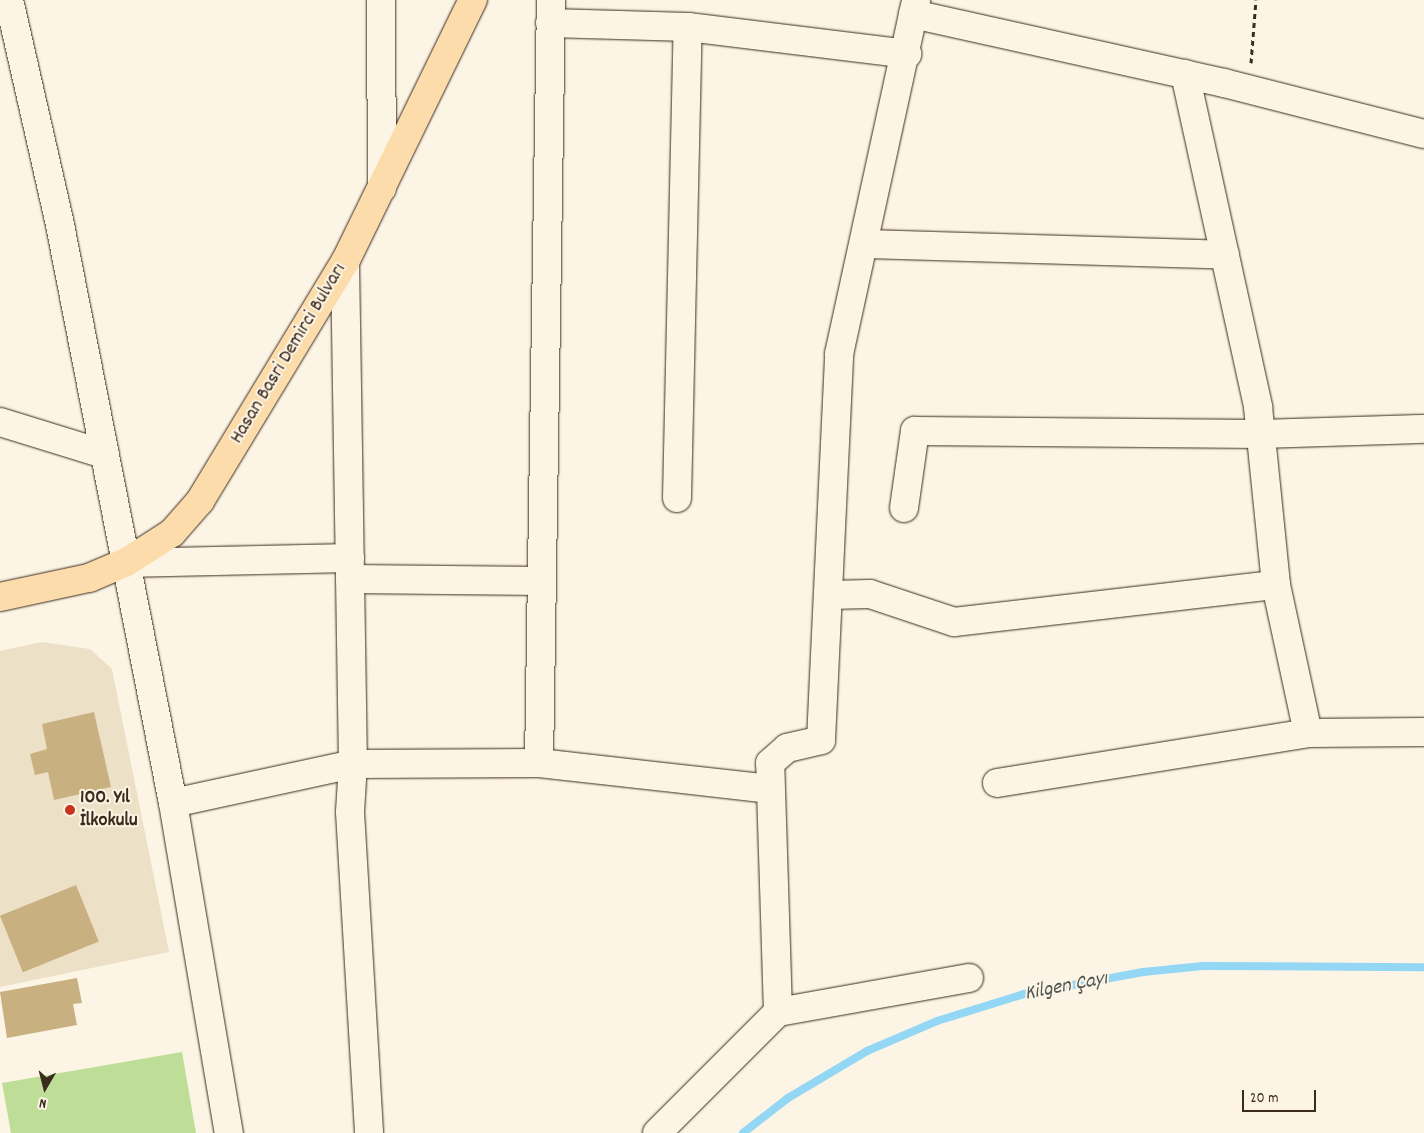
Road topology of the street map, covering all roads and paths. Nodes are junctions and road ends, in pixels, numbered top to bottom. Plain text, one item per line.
1 (9, 0) edge
2 (381, 0) edge
3 (473, 0) edge
4 (1256, 0) edge
5 (915, 7) edge
6 (551, 12) edge
7 (688, 27) junction
8 (907, 54) junction
9 (1185, 74) junction
10 (1250, 91) junction
11 (1424, 134) edge
12 (382, 188) junction
13 (864, 244) junction
14 (1225, 255) junction
15 (345, 262) junction
16 (0, 422) edge
17 (1424, 429) edge
18 (1261, 434) junction
19 (101, 453) junction
20 (676, 498) dead end
21 (904, 508) dead end
22 (125, 563) junction
23 (350, 569) junction
24 (542, 581) junction
25 (1276, 585) junction
26 (829, 595) junction
27 (0, 597) edge
28 (1424, 732) edge
29 (1308, 733) junction
30 (539, 763) junction
31 (353, 764) junction
32 (997, 783) dead end
33 (771, 789) junction
34 (173, 803) junction
35 (970, 978) dead end
36 (778, 1012) junction
37 (228, 1133) edge
38 (369, 1133) edge
39 (657, 1133) edge

1 - 19 street
2 - 12 street
3 - 12 main road, Hasan Basri Demirci Bulvarı
4 - 10 path
5 - 8 street
5 - 9 street
6 - 7 street
6 - 24 street
7 - 8 street
7 - 20 street
8 - 13 street
9 - 10 street
9 - 14 street
10 - 11 street
12 - 15 main road, Hasan Basri Demirci Bulvarı
13 - 14 street
13 - 26 street
14 - 18 street
15 - 22 main road, Hasan Basri Demirci Bulvarı
15 - 23 street
16 - 19 street
17 - 18 street
18 - 21 street
18 - 25 street
19 - 22 street
22 - 23 street
22 - 27 main road, Hasan Basri Demirci Bulvarı
22 - 34 street
23 - 24 street
23 - 31 street
24 - 30 street
25 - 26 street
25 - 29 street
26 - 33 street
28 - 29 street
29 - 32 street
30 - 31 street
30 - 33 street
31 - 34 street
31 - 38 street
33 - 36 street
34 - 37 street
35 - 36 street
36 - 39 street

